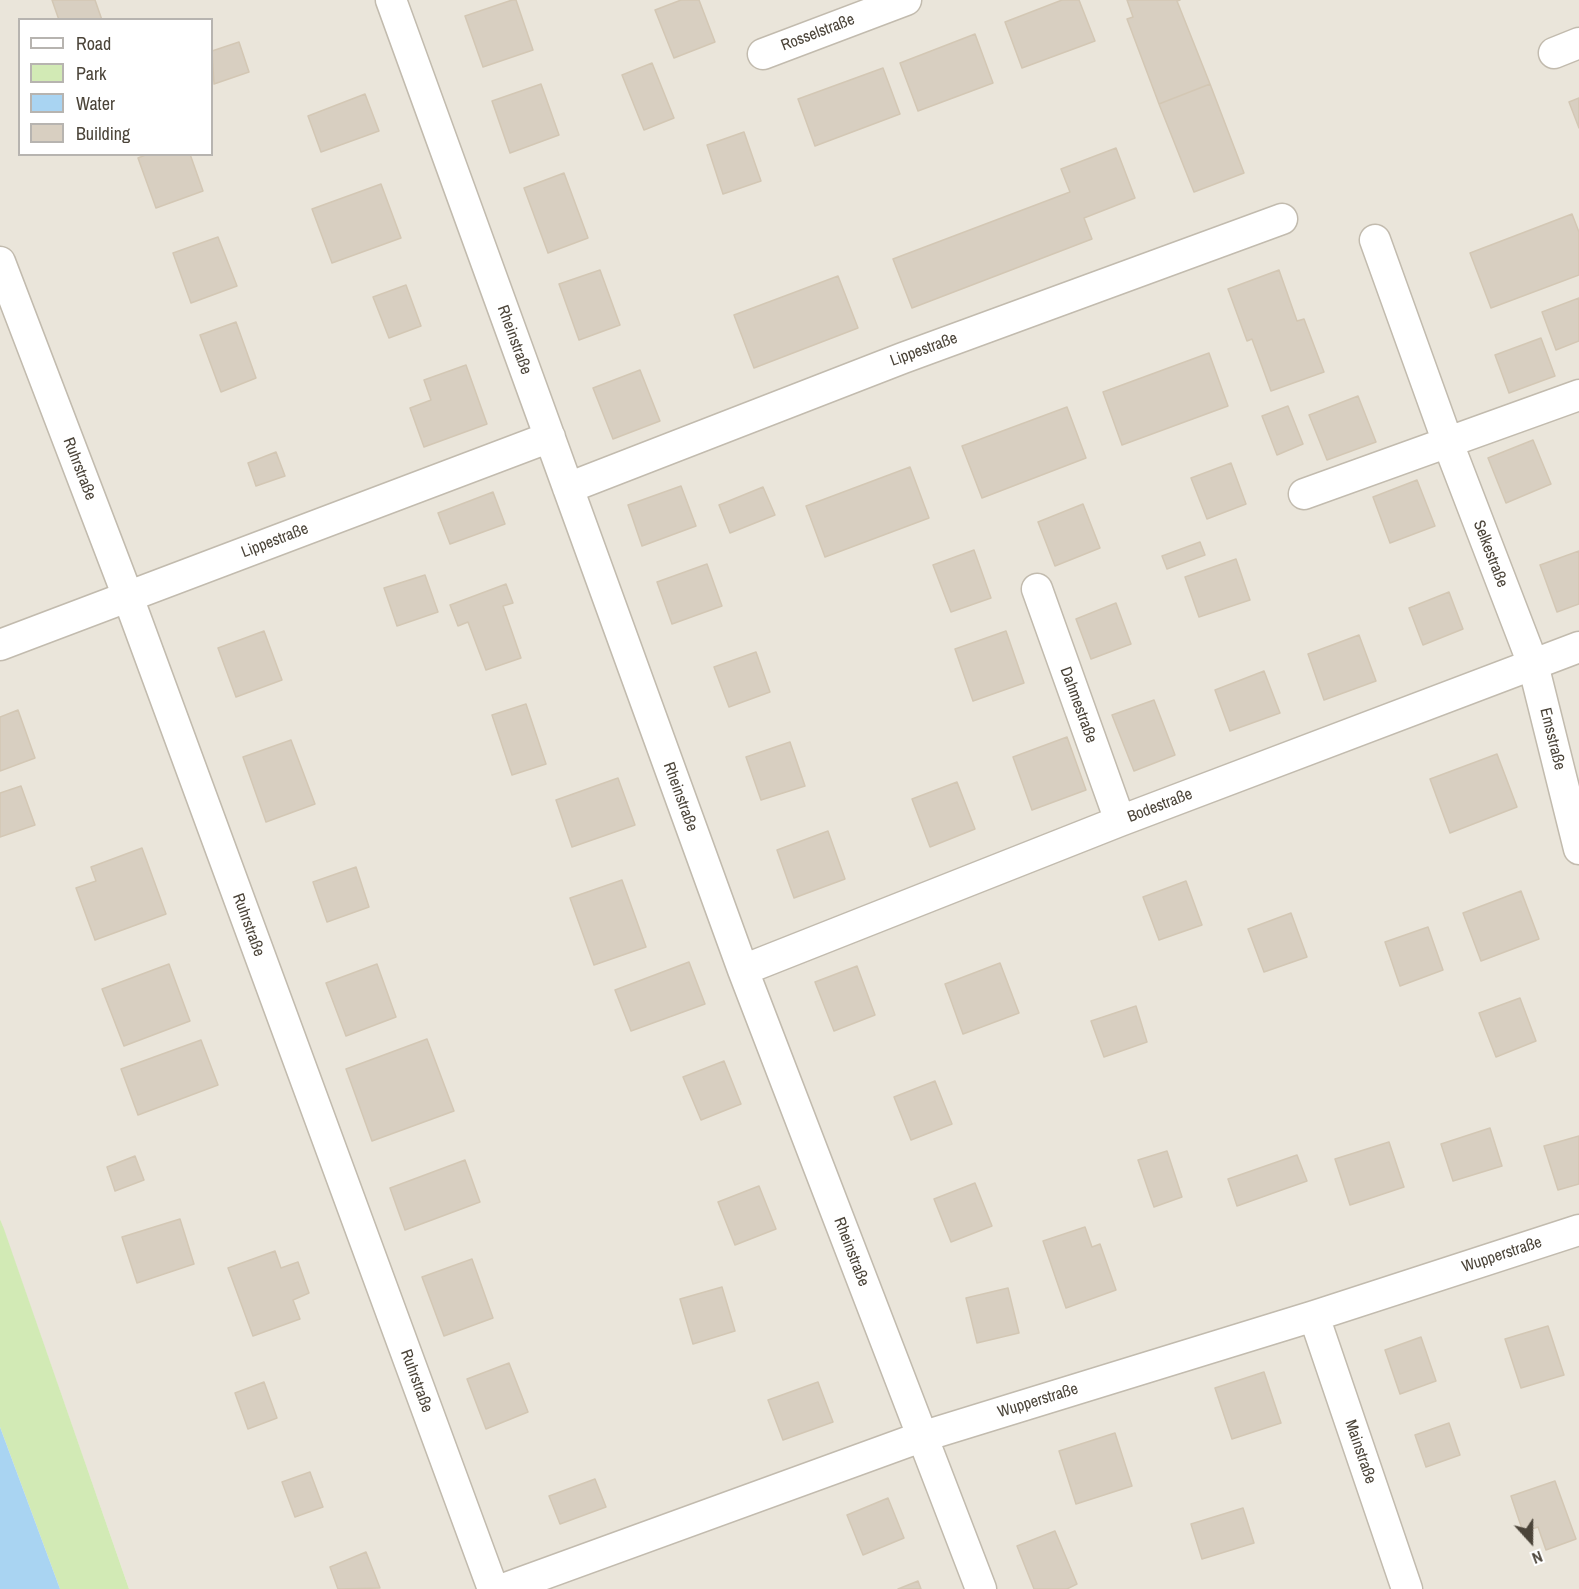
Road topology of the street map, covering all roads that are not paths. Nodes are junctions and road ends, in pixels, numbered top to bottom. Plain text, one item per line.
1 (391, 0) edge
2 (906, 0) edge
3 (763, 54) dead end
4 (1282, 219) dead end
5 (1375, 240) dead end
6 (0, 261) edge
7 (1579, 395) edge
8 (550, 438) junction
9 (1448, 444) junction
10 (568, 488) junction
11 (1304, 494) dead end
12 (1037, 589) dead end
13 (128, 597) junction
14 (0, 645) edge
15 (1579, 647) edge
16 (1533, 664) junction
17 (1120, 821) junction
18 (1579, 849) edge
19 (743, 970) junction
20 (1579, 1230) edge
21 (1314, 1316) junction
22 (921, 1437) junction
23 (493, 1589) edge
24 (503, 1589) edge
25 (981, 1589) edge
26 (1407, 1589) edge

1 - 8 street, Rheinstraße
2 - 3 street, Rosselstraße
4 - 10 street, Lippestraße
5 - 9 street, Selkestraße
6 - 13 street, Ruhrstraße
7 - 9 street
8 - 10 street, Rheinstraße
8 - 13 street, Lippestraße
9 - 11 street
9 - 16 street, Selkestraße
10 - 19 street, Rheinstraße
12 - 17 street, Dahmestraße
13 - 14 street, Lippestraße
13 - 23 street, Ruhrstraße
15 - 16 street, Bodestraße
16 - 17 street, Bodestraße
16 - 18 street, Emsstraße
17 - 19 street, Bodestraße
19 - 22 street, Rheinstraße
20 - 21 street, Wupperstraße
21 - 22 street, Wupperstraße
21 - 26 street, Mainstraße
22 - 24 street, Wupperstraße
22 - 25 street, Rheinstraße

